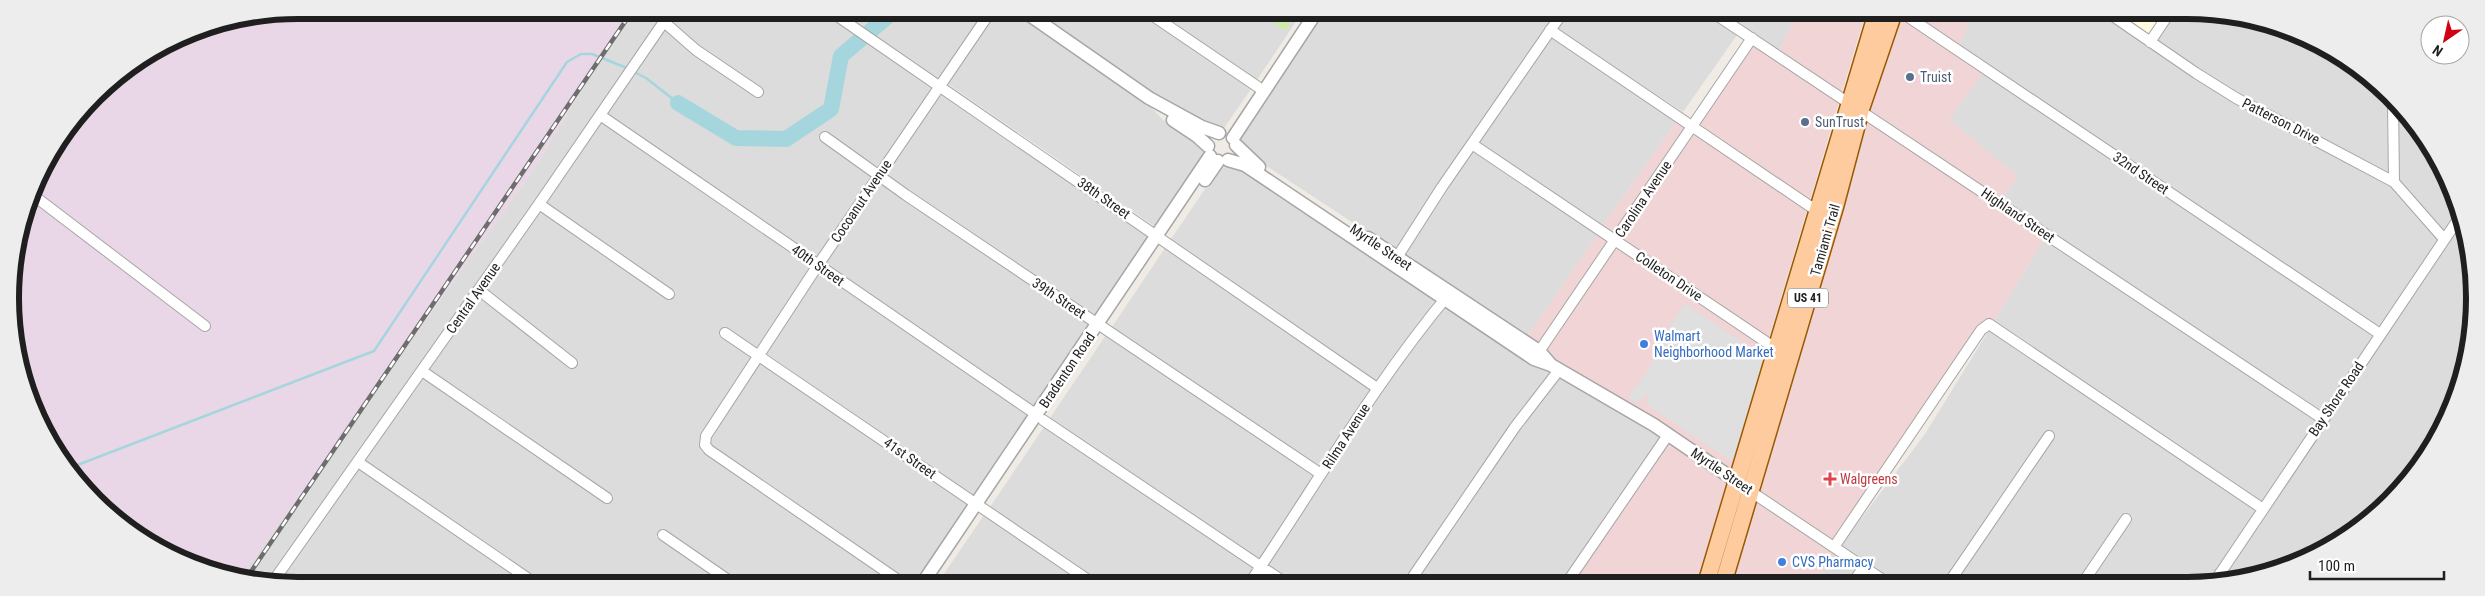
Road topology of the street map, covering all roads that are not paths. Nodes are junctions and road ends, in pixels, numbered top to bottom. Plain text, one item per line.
1 (666, 19) edge
2 (842, 19) edge
3 (986, 19) edge
4 (1035, 19) edge
5 (1158, 19) edge
6 (1304, 19) edge
7 (1311, 19) edge
8 (1558, 19) edge
9 (1723, 19) edge
10 (1875, 19) edge
11 (1891, 19) edge
12 (1912, 19) edge
13 (2117, 19) edge
14 (2165, 19) edge
15 (664, 22) junction
16 (1550, 30) junction
17 (1752, 38) junction
18 (2150, 42) junction
19 (941, 86) junction
20 (1258, 88) junction
21 (758, 92) dead end
22 (1149, 98) junction
23 (1856, 106) junction
24 (2393, 110) edge
25 (600, 114) junction
26 (1693, 125) junction
27 (825, 137) dead end
28 (1229, 137) junction
29 (1472, 144) junction
30 (1216, 156) junction
31 (879, 175) junction
32 (2394, 182) junction
33 (37, 198) edge
34 (539, 204) junction
35 (1825, 213) junction
36 (2456, 222) edge
37 (1161, 238) junction
38 (1615, 239) junction
39 (2444, 239) junction
40 (1395, 261) junction
41 (818, 265) junction
42 (479, 290) junction
43 (669, 294) dead end
44 (1447, 297) junction
45 (205, 326) dead end
46 (1102, 326) junction
47 (724, 333) dead end
48 (2380, 334) junction
49 (1776, 348) junction
50 (758, 355) junction
51 (1536, 355) junction
52 (1790, 358) junction
53 (572, 363) dead end
54 (1555, 367) junction
55 (422, 371) junction
56 (1377, 388) junction
57 (1040, 418) junction
58 (2323, 419) junction
59 (1668, 435) junction
60 (2049, 436) dead end
61 (358, 462) junction
62 (1320, 474) junction
63 (1736, 481) junction
64 (1750, 491) junction
65 (607, 498) dead end
66 (980, 506) junction
67 (2262, 509) junction
68 (2126, 519) dead end
69 (663, 535) dead end
70 (1834, 547) junction
71 (1261, 566) junction
72 (1864, 567) junction
73 (2220, 573) joint
74 (2223, 575) edge
75 (277, 577) edge
76 (526, 577) edge
77 (724, 577) edge
78 (894, 577) edge
79 (927, 577) edge
80 (936, 577) edge
81 (1084, 577) edge
82 (1254, 577) edge
83 (1277, 577) edge
84 (1413, 577) edge
85 (1571, 577) edge
86 (1708, 577) edge
87 (1725, 577) edge
88 (1857, 577) edge
89 (1879, 577) edge
90 (1953, 577) edge
91 (2087, 577) edge

1 - 15 street, Central Avenue
2 - 19 street, 38th Street
3 - 19 street, Cocoanut Avenue
4 - 22 street, Myrtle Street
5 - 20 street
6 - 20 street, Bradenton Road
7 - 28 street, Bradenton Road
8 - 16 street
9 - 17 street, Highland Street
10 - 23 main road, Tamiami Trail / US 41
11 - 23 main road, Tamiami Trail / US 41
12 - 48 street, 32nd Street
13 - 18 street, Patterson Drive
14 - 18 street
15 - 21 street
15 - 25 street, Central Avenue
16 - 26 street
16 - 29 street
17 - 23 street, Highland Street
17 - 26 street, Carolina Avenue
18 - 32 street, Patterson Drive
19 - 31 street, Cocoanut Avenue
19 - 37 street, 38th Street
20 - 28 street, Bradenton Road
22 - 28 street, Myrtle Street
22 - 30 street, Myrtle Street
23 - 35 main road, Tamiami Trail / US 41
23 - 58 street, Highland Street
24 - 32 street
25 - 34 street, Central Avenue
25 - 41 street, 40th Street
26 - 35 street
26 - 38 street, Carolina Avenue
27 - 31 street, 39th Street
28 - 30 street, Bradenton Road
28 - 30 street, Bradenton Road
28 - 40 street, Myrtle Street
29 - 38 street, Colleton Drive
29 - 40 street
30 - 37 street, Bradenton Road
30 - 40 street, Myrtle Street
31 - 41 street, Cocoanut Avenue
31 - 46 street, 39th Street
32 - 39 street, Patterson Drive
33 - 45 street
34 - 42 street, Central Avenue
34 - 43 street
35 - 49 main road, Tamiami Trail / US 41
35 - 52 main road, Tamiami Trail / US 41
36 - 39 street, Bay Shore Road
37 - 46 street, Bradenton Road
37 - 56 street, 38th Street
38 - 49 street, Colleton Drive
38 - 51 street, Carolina Avenue
39 - 48 street, Bay Shore Road
40 - 44 street, Myrtle Street
41 - 50 street, Cocoanut Avenue
41 - 57 street, 40th Street
42 - 53 street
42 - 55 street, Central Avenue
44 - 51 street, Myrtle Street
44 - 56 street, Rilma Avenue
46 - 57 street, Bradenton Road
46 - 62 street, 39th Street
47 - 50 street, 41st Street
48 - 58 street, Bay Shore Road
49 - 52 street, Colleton Drive
49 - 63 main road, Tamiami Trail / US 41
50 - 66 street, 41st Street
50 - 78 street, Cocoanut Avenue
51 - 54 street, Myrtle Street
52 - 64 main road, Tamiami Trail / US 41
54 - 59 street, Myrtle Street
54 - 84 street
55 - 61 street, Central Avenue
55 - 65 street
56 - 62 street, Rilma Avenue
57 - 66 street, Bradenton Road
57 - 71 street, 40th Street
58 - 67 street, Bay Shore Road
59 - 63 street, Myrtle Street
59 - 85 street
60 - 90 street
61 - 75 street, Central Avenue
61 - 76 street
62 - 71 street, Rilma Avenue
63 - 64 street, Myrtle Street
63 - 86 main road, Tamiami Trail / US 41
64 - 70 street, Myrtle Street
64 - 87 main road, Tamiami Trail / US 41
66 - 79 street, Bradenton Road
66 - 80 street, Bradenton Road
66 - 81 street, 41st Street
67 - 70 street
67 - 73 street, Bay Shore Road
68 - 91 street
69 - 77 street
70 - 72 street, Myrtle Street
71 - 82 street, Rilma Avenue
71 - 83 street, 40th Street
72 - 88 street
72 - 89 street, Myrtle Street
73 - 74 street

